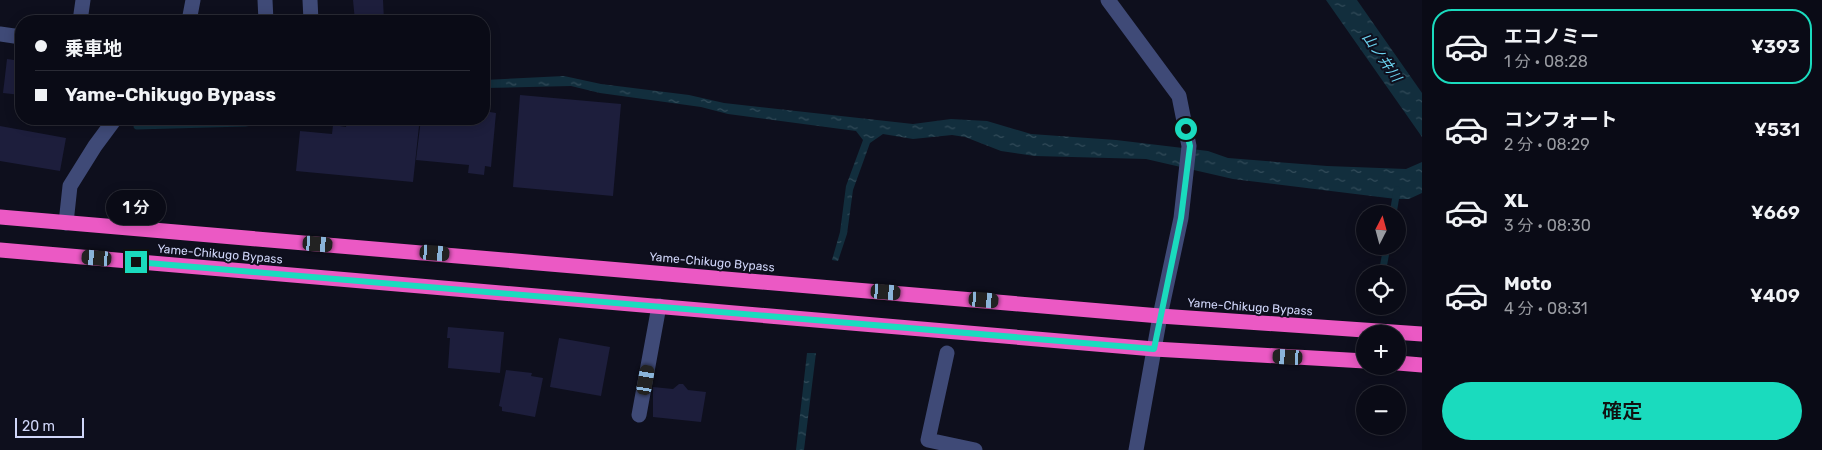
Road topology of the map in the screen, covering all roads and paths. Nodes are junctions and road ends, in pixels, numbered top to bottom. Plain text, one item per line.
1 (83, 0) edge
2 (193, 0) edge
3 (265, 0) edge
4 (310, 0) edge
5 (1108, 0) edge
6 (81, 15) edge
7 (190, 15) edge
8 (266, 15) edge
9 (311, 15) edge
10 (0, 34) edge
11 (15, 36) edge
12 (111, 125) edge
13 (0, 217) edge
14 (66, 223) junction
15 (0, 250) edge
16 (659, 306) junction
17 (1160, 316) junction
18 (1422, 334) edge
19 (1154, 349) junction
20 (947, 353) dead end
21 (1356, 360) edge
22 (1406, 364) edge
23 (1422, 365) edge
24 (639, 415) dead end
25 (975, 450) edge
26 (1136, 450) edge

1 - 6 street
2 - 7 street
3 - 8 street
4 - 9 street
5 - 17 street
10 - 11 street
12 - 14 street
13 - 14 highway, Yame-Chikugo Bypass
14 - 17 highway, Yame-Chikugo Bypass
15 - 16 highway, Yame-Chikugo Bypass
16 - 19 highway, Yame-Chikugo Bypass
16 - 24 street
17 - 18 highway, Yame-Chikugo Bypass
17 - 19 street
19 - 21 highway, Yame-Chikugo Bypass
19 - 26 street
20 - 25 street
22 - 23 highway

